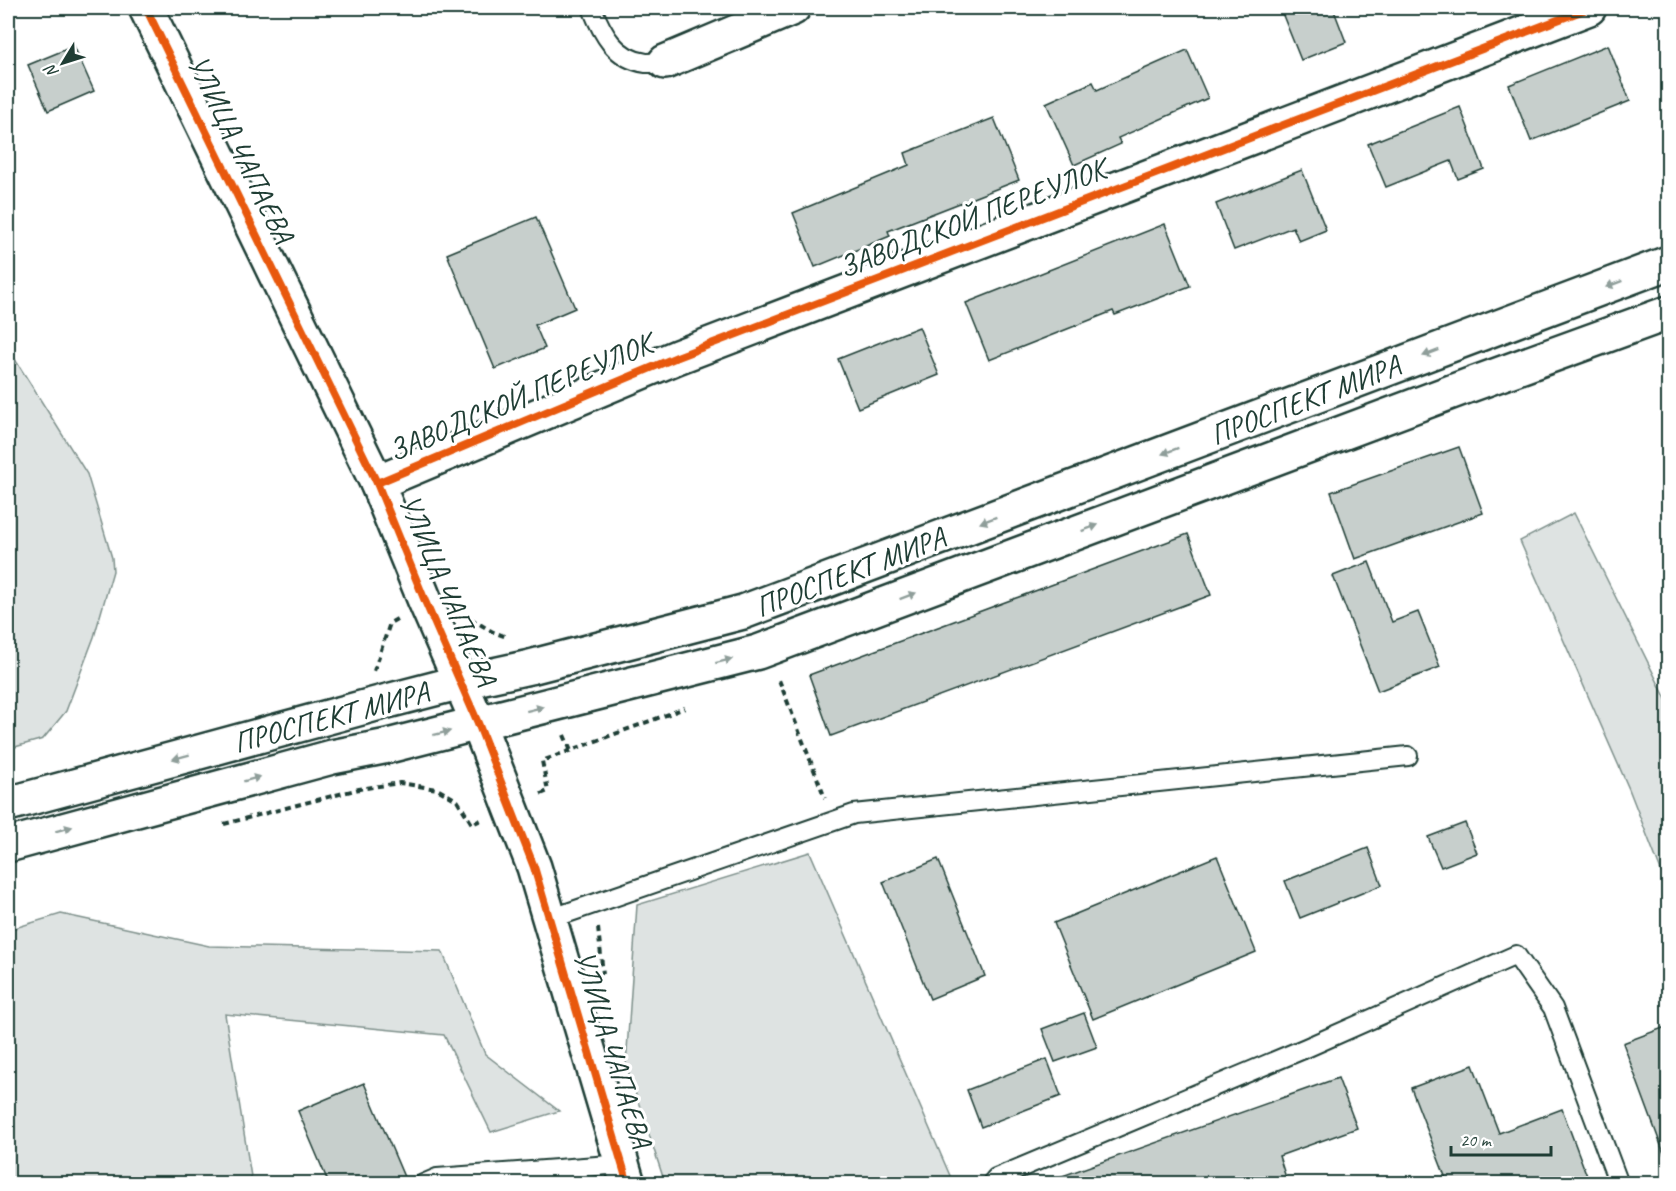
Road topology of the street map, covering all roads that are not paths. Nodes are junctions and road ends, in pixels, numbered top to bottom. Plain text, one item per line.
1 (146, 8) edge
2 (592, 8) edge
3 (793, 8) edge
4 (1588, 8) edge
5 (665, 62) joint
6 (1668, 263) edge
7 (1668, 314) edge
8 (377, 483) junction
9 (461, 682) junction
10 (478, 723) junction
11 (1408, 756) dead end
12 (8, 804) edge
13 (8, 845) edge
14 (550, 920) junction
15 (626, 1174) edge
16 (507, 1178) edge
17 (423, 1184) edge
18 (992, 1184) edge
19 (1619, 1184) edge

1 - 8 main road, УЛИЦА ЧАПАЕВА
2 - 5 lane
3 - 5 main road
4 - 8 main road, ЗАВОДСКОЙ ПЕРЕУЛОК
6 -> 9 main road, ПРОСПЕКТ МИРА
10 -> 7 main road, ПРОСПЕКТ МИРА
8 - 9 main road, УЛИЦА ЧАПАЕВА
9 - 10 main road, УЛИЦА ЧАПАЕВА
9 -> 12 main road, ПРОСПЕКТ МИРА
13 -> 10 main road, ПРОСПЕКТ МИРА
10 - 14 main road, УЛИЦА ЧАПАЕВА
11 - 14 lane
14 - 15 main road, УЛИЦА ЧАПАЕВА
15 - 16 lane
16 - 17 lane
18 - 19 lane

